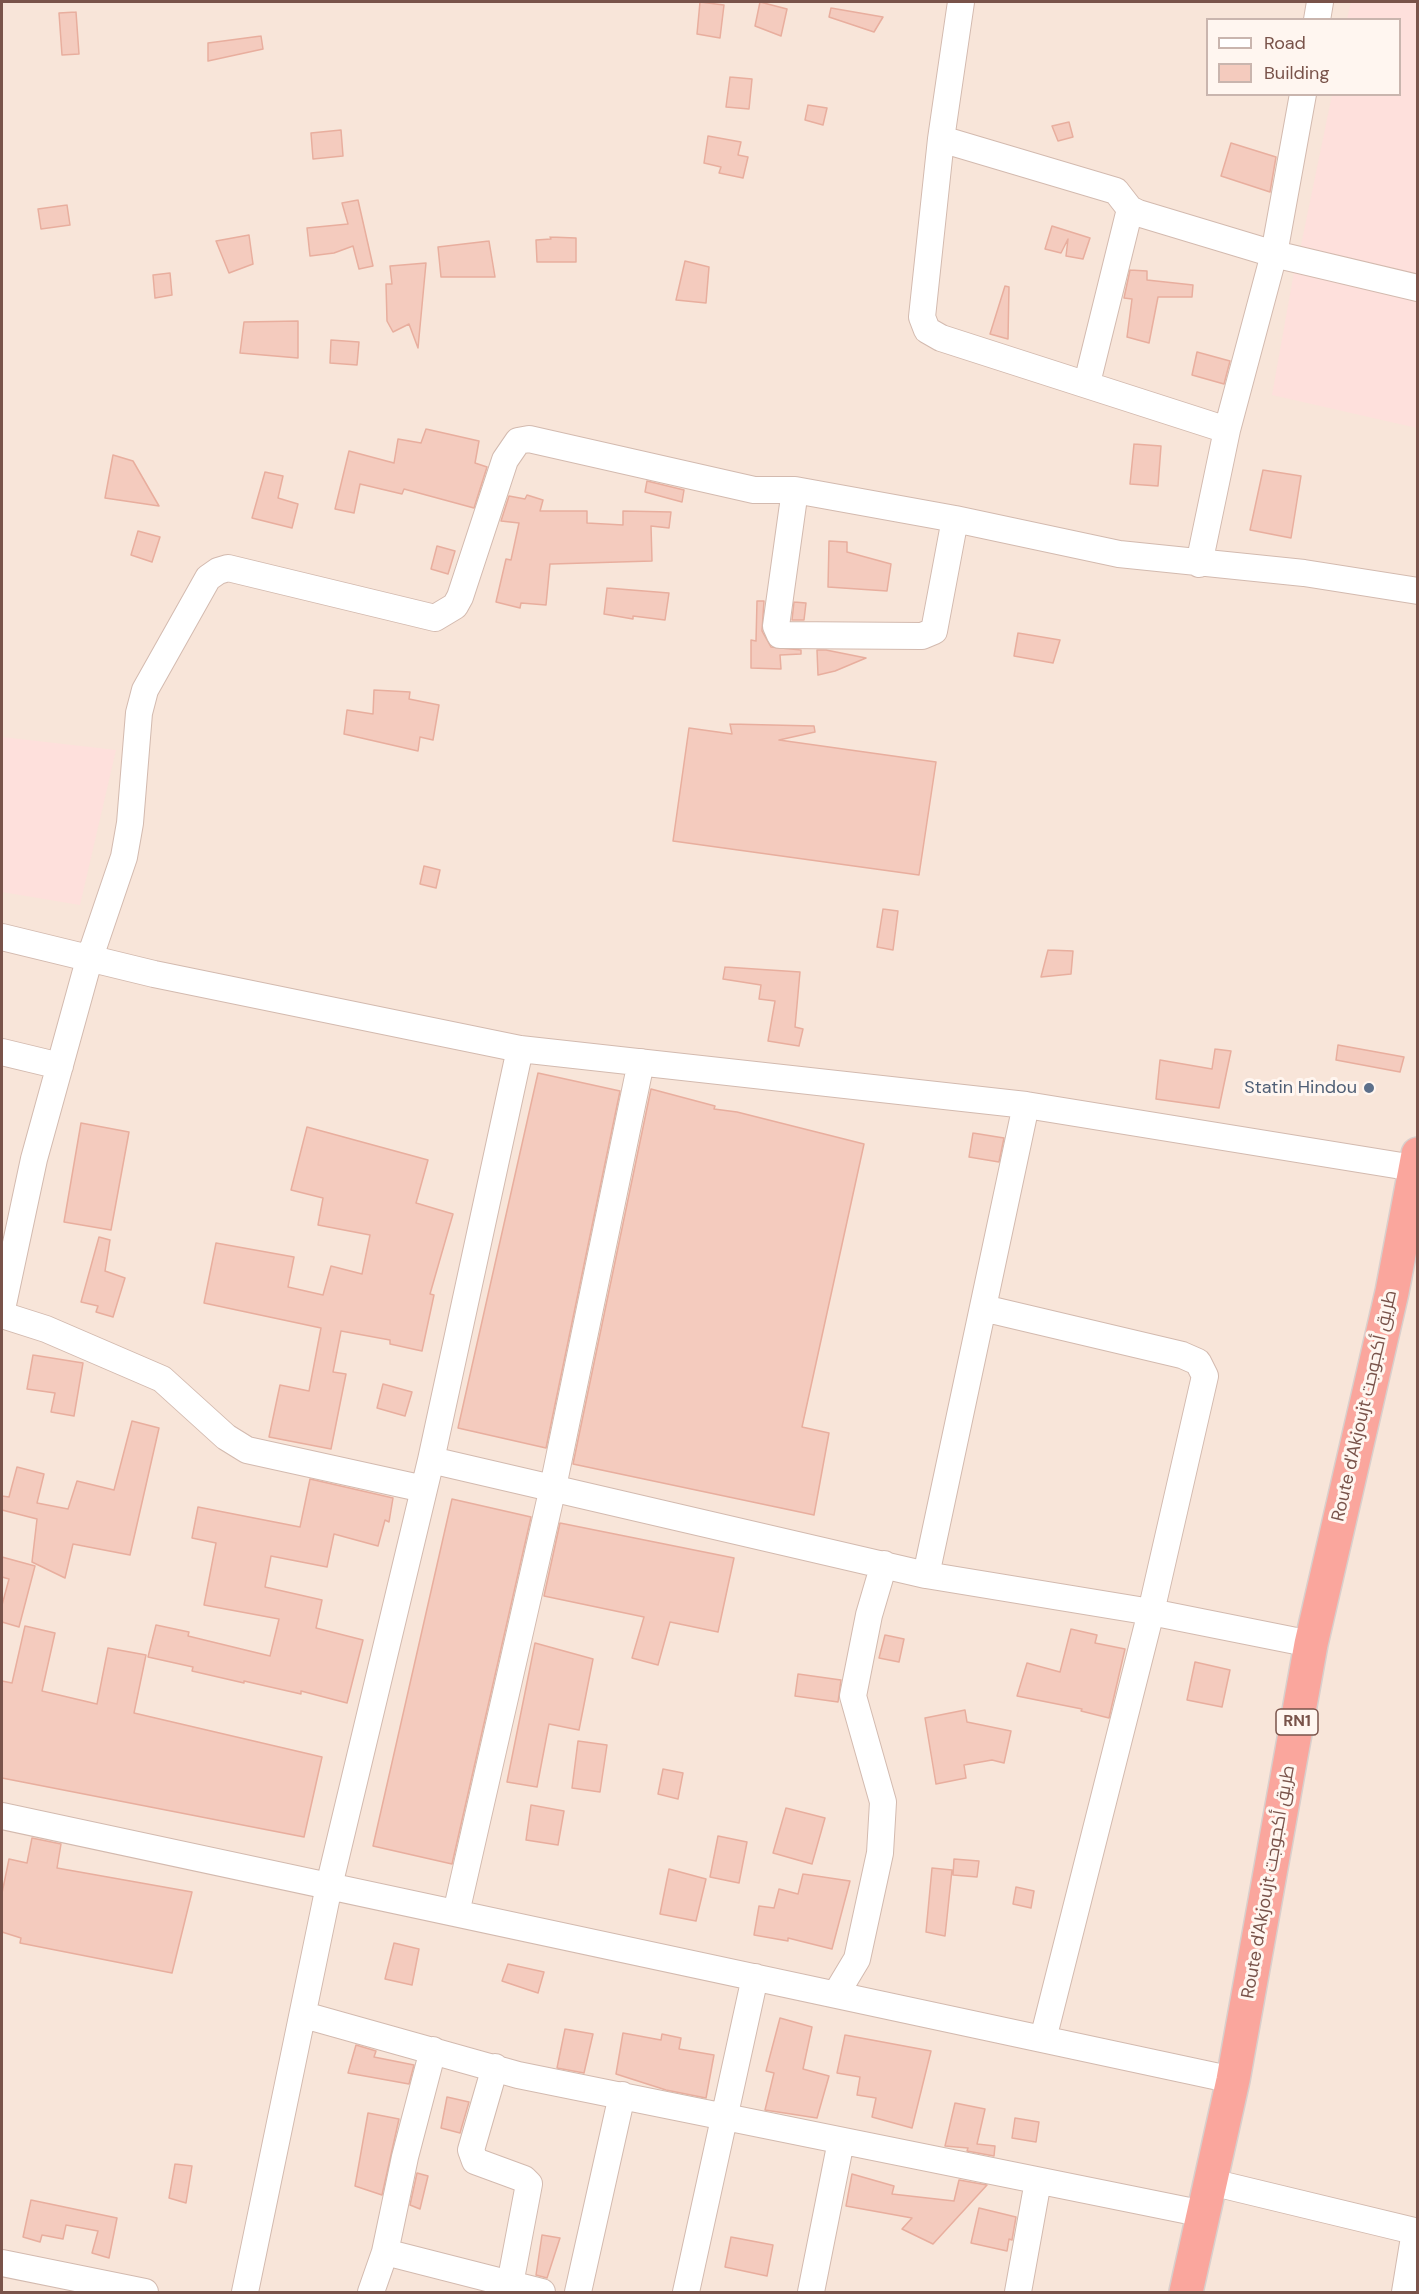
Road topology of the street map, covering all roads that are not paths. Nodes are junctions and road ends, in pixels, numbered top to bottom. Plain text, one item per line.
1 (961, 2) edge
2 (1320, 2) edge
3 (1317, 18) edge
4 (1303, 96) edge
5 (941, 139) junction
6 (1130, 209) junction
7 (1274, 254) junction
8 (1418, 288) edge
9 (1087, 383) junction
10 (1227, 430) junction
11 (795, 490) junction
12 (955, 519) junction
13 (1199, 564) junction
14 (1418, 591) edge
15 (2, 937) edge
16 (89, 960) junction
17 (520, 1049) junction
18 (2, 1052) edge
19 (641, 1062) junction
20 (60, 1066) junction
21 (1026, 1105) junction
22 (1416, 1161) edge
23 (983, 1308) junction
24 (2, 1309) edge
25 (2, 1315) edge
26 (431, 1460) junction
27 (553, 1487) junction
28 (424, 1489) junction
29 (884, 1564) junction
30 (926, 1575) junction
31 (1151, 1612) junction
32 (1311, 1644) junction
33 (2, 1816) edge
34 (329, 1886) junction
35 (456, 1913) junction
36 (755, 1977) junction
37 (836, 1994) junction
38 (304, 2015) junction
39 (1043, 2039) junction
40 (433, 2050) junction
41 (495, 2067) junction
42 (1233, 2080) junction
43 (622, 2095) junction
44 (725, 2117) junction
45 (841, 2141) junction
46 (1038, 2181) junction
47 (1211, 2182) junction
48 (1204, 2214) junction
49 (1416, 2231) edge
50 (385, 2252) junction
51 (2, 2263) edge
52 (510, 2284) junction
53 (117, 2289) edge
54 (145, 2292) edge
55 (246, 2292) edge
56 (371, 2292) edge
57 (542, 2292) edge
58 (578, 2292) edge
59 (686, 2292) edge
60 (811, 2292) edge
61 (1018, 2292) edge
62 (1186, 2292) edge
63 (1405, 2292) edge

1 - 5 street
2 - 3 street
4 - 7 street
5 - 6 street
5 - 9 street
6 - 7 street
6 - 9 street
7 - 8 street
7 - 10 street
9 - 10 street
10 - 13 street
11 - 12 street
11 - 12 street
11 - 16 street
12 - 13 street
13 - 14 street
15 - 16 street
16 - 17 street
16 - 20 street
17 - 19 street
17 - 26 street
18 - 20 street
19 - 21 street
19 - 27 street
20 - 24 street
21 - 22 street
21 - 23 street
22 - 32 highway, Route d'Akjoujt طريق أكجوجت / RN1
23 - 30 street
23 - 31 street
25 - 28 street
26 - 27 street
26 - 28 street
27 - 29 street
27 - 35 street
28 - 34 street
29 - 30 street
29 - 37 street
30 - 31 street
31 - 32 street
31 - 39 street
32 - 42 highway, Route d'Akjoujt طريق أكجوجت / RN1
33 - 34 street
34 - 35 street
34 - 38 street
35 - 36 street
36 - 37 street
36 - 44 street
37 - 39 street
38 - 40 street
38 - 55 street
39 - 42 street
40 - 41 street
40 - 50 street
41 - 43 street
41 - 52 street
42 - 47 highway, Route d'Akjoujt طريق أكجوجت / RN1
43 - 44 street
43 - 58 street
44 - 45 street
44 - 59 street
45 - 46 street
45 - 60 street
46 - 48 street
46 - 61 street
47 - 48 highway, Route d'Akjoujt طريق أكجوجت / RN1
47 - 49 street
48 - 62 highway, Route d'Akjoujt طريق أكجوجت / RN1
49 - 63 street
50 - 52 street
50 - 56 street
51 - 53 street
52 - 57 street
53 - 54 street

